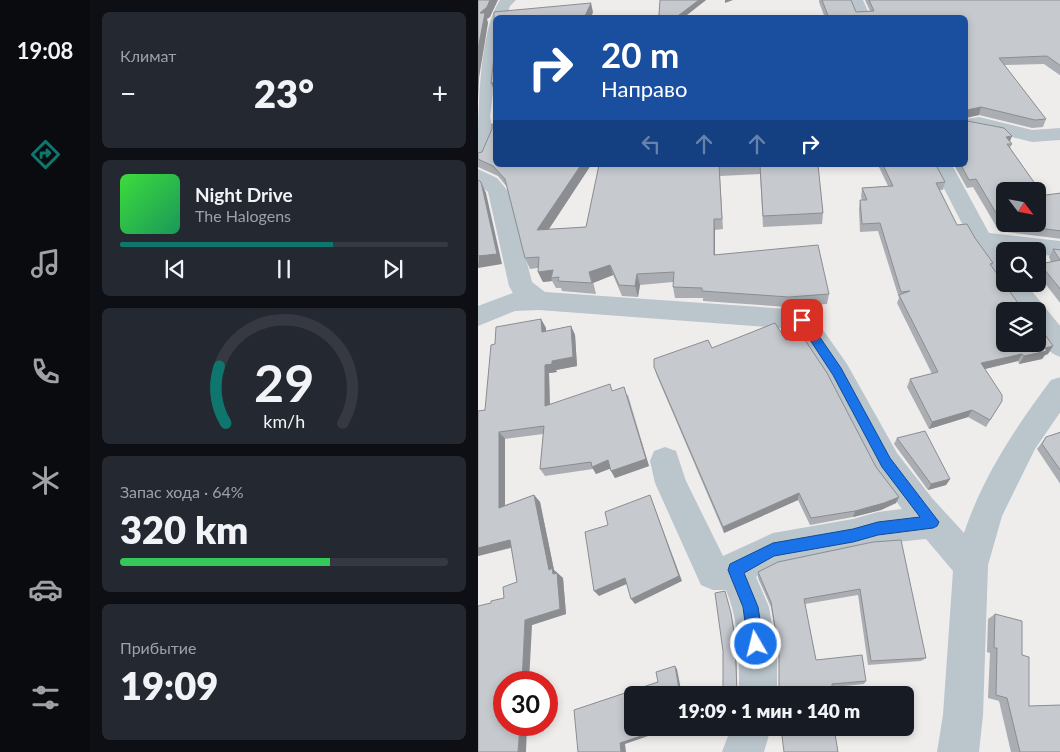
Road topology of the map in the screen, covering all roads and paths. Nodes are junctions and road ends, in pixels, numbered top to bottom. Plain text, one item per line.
1 (509, 0) edge
2 (856, 0) edge
3 (499, 15) edge
4 (863, 15) edge
5 (493, 28) edge
6 (968, 124) edge
7 (1060, 134) edge
8 (478, 158) edge
9 (943, 167) edge
10 (478, 175) edge
11 (981, 240) junction
12 (1060, 249) edge
13 (996, 261) edge
14 (1019, 292) edge
15 (538, 301) junction
16 (1027, 302) edge
17 (478, 317) edge
18 (1046, 328) edge
19 (1060, 347) edge
20 (1060, 388) edge
21 (665, 461) dead end
22 (933, 522) junction
23 (971, 565) junction
24 (735, 570) junction
25 (758, 686) edge
26 (748, 736) edge
27 (743, 752) edge
28 (958, 752) edge

1 - 3 street
2 - 4 street
5 - 8 street
6 - 7 street
9 - 11 street
10 - 15 street
11 - 12 street
11 - 13 street
14 - 16 street
15 - 17 street
15 - 22 street
18 - 19 street
20 - 23 street
21 - 24 street
22 - 23 street
22 - 24 street
23 - 28 street
24 - 25 street
26 - 27 street

